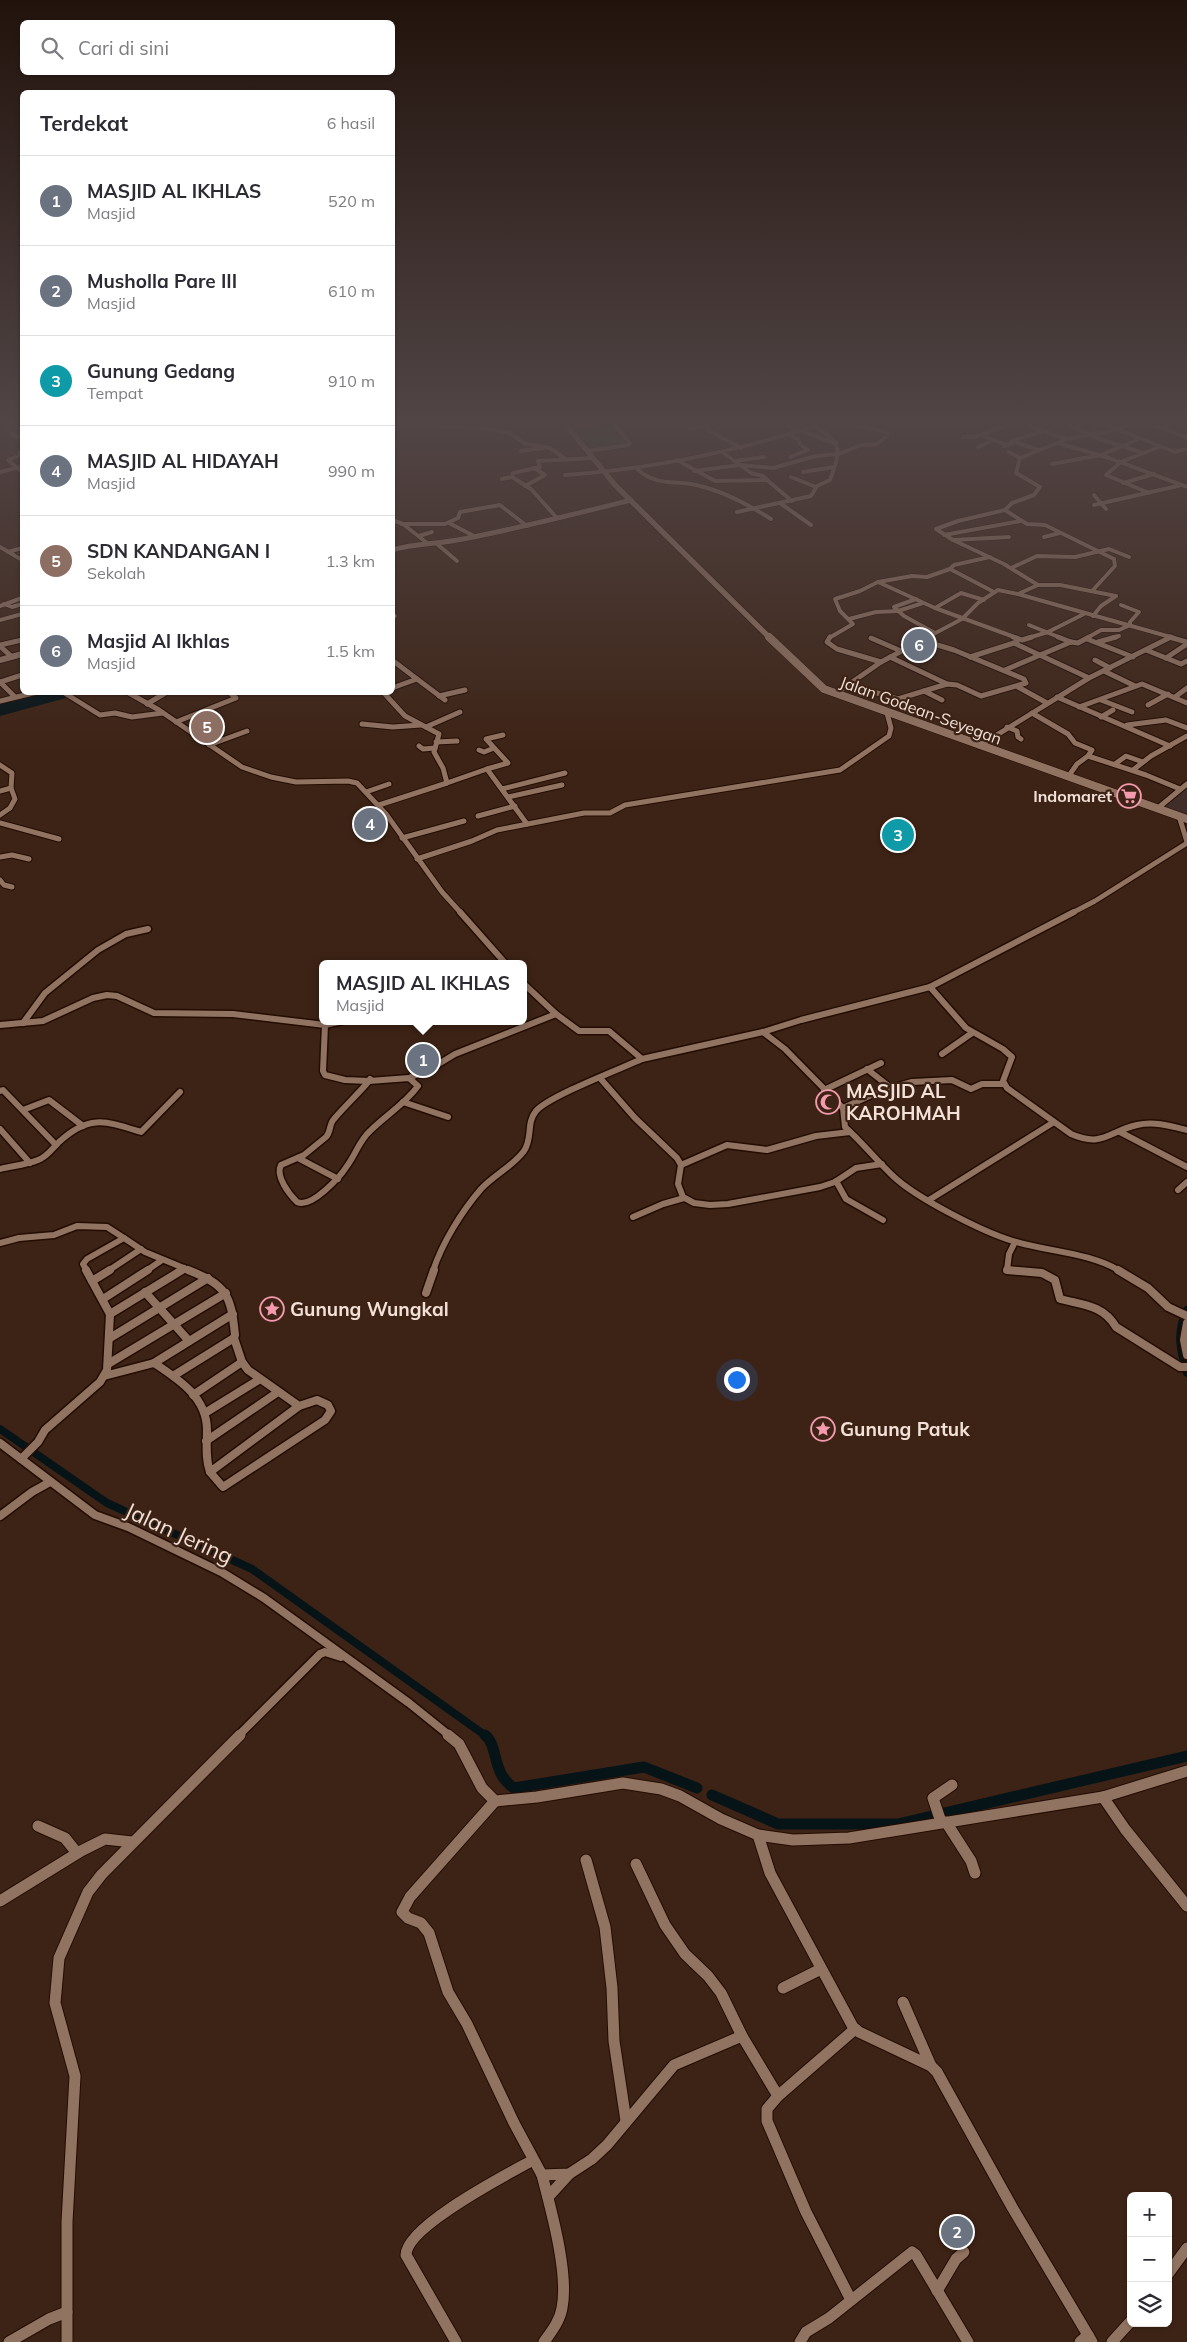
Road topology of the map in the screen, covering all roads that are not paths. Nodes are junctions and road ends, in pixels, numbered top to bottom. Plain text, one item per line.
1 (478, 535) edge
2 (666, 535) edge
3 (944, 535) edge
4 (1051, 535) edge
5 (1065, 535) edge
6 (418, 536) edge
7 (474, 536) joint
8 (1010, 537) dead end
9 (1044, 537) dead end
10 (952, 540) junction
11 (427, 543) junction
12 (437, 544) junction
13 (0, 548) edge
14 (20, 549) edge
15 (395, 549) edge
16 (1099, 551) junction
17 (8, 552) junction
18 (990, 557) junction
19 (1129, 557) dead end
20 (20, 559) edge
21 (457, 561) dead end
22 (1011, 568) junction
23 (950, 569) junction
24 (878, 582) junction
25 (1038, 585) junction
26 (1092, 591) junction
27 (994, 592) junction
28 (1018, 594) junction
29 (20, 599) edge
30 (916, 599) junction
31 (984, 600) junction
32 (923, 603) junction
33 (2, 605) edge
34 (20, 605) edge
35 (1122, 605) dead end
36 (935, 608) junction
37 (898, 611) junction
38 (1084, 614) junction
39 (20, 615) edge
40 (1093, 616) junction
41 (849, 619) junction
42 (962, 619) junction
43 (0, 620) edge
44 (1029, 625) dead end
45 (1130, 625) junction
46 (1048, 632) junction
47 (934, 633) junction
48 (1119, 636) dead end
49 (871, 638) dead end
50 (1172, 638) junction
51 (1088, 639) junction
52 (921, 640) junction
53 (1022, 640) junction
54 (20, 641) edge
55 (1071, 642) junction
56 (1097, 642) junction
57 (1014, 643) junction
58 (1187, 643) edge
59 (0, 646) edge
60 (1146, 650) junction
61 (901, 651) junction
62 (1041, 654) junction
63 (20, 655) edge
64 (12, 657) junction
65 (890, 657) junction
66 (970, 657) junction
67 (1133, 657) junction
68 (1166, 658) junction
69 (0, 660) edge
70 (1095, 660) dead end
71 (1187, 661) edge
72 (395, 662) edge
73 (881, 662) junction
74 (1110, 668) junction
75 (1005, 670) junction
76 (1104, 671) junction
77 (20, 675) edge
78 (1088, 678) junction
79 (417, 679) junction
80 (0, 682) edge
81 (946, 684) junction
82 (849, 685) junction
83 (1135, 686) junction
84 (395, 687) edge
85 (1018, 687) junction
86 (1187, 688) edge
87 (465, 690) dead end
88 (924, 691) junction
89 (835, 694) junction
90 (1168, 694) junction
91 (20, 695) edge
92 (68, 695) edge
93 (134, 695) edge
94 (162, 695) edge
95 (234, 695) edge
96 (386, 695) edge
97 (14, 696) junction
98 (439, 696) junction
99 (1057, 697) junction
100 (1175, 697) junction
101 (445, 700) dead end
102 (942, 700) dead end
103 (1101, 700) junction
104 (0, 701) edge
105 (1047, 703) junction
106 (1187, 703) edge
107 (147, 704) junction
108 (1148, 705) dead end
109 (1079, 707) junction
110 (1113, 710) dead end
111 (460, 712) dead end
112 (1132, 712) dead end
113 (163, 713) junction
114 (887, 713) junction
115 (1032, 713) junction
116 (1100, 717) junction
117 (176, 722) junction
118 (362, 724) dead end
119 (1125, 725) junction
120 (423, 726) junction
121 (1007, 727) junction
122 (1187, 728) edge
123 (247, 731) dead end
124 (502, 735) dead end
125 (1187, 736) edge
126 (1021, 739) dead end
127 (457, 740) dead end
128 (209, 745) junction
129 (436, 745) junction
130 (418, 746) dead end
131 (979, 746) junction
132 (1170, 746) junction
133 (494, 748) junction
134 (479, 750) dead end
135 (1088, 756) junction
136 (1144, 762) junction
137 (1115, 764) junction
138 (0, 765) edge
139 (487, 769) junction
140 (1133, 770) junction
141 (565, 773) dead end
142 (1068, 777) junction
143 (447, 783) junction
144 (389, 784) dead end
145 (1187, 784) edge
146 (562, 785) dead end
147 (11, 788) junction
148 (502, 789) junction
149 (1180, 789) junction
150 (0, 791) edge
151 (366, 792) junction
152 (508, 797) junction
153 (379, 805) junction
154 (515, 806) junction
155 (1158, 808) junction
156 (0, 815) edge
157 (478, 816) dead end
158 (1179, 816) junction
159 (1187, 820) edge
160 (464, 821) dead end
161 (0, 822) edge
162 (527, 824) junction
163 (402, 838) junction
164 (59, 839) dead end
165 (1187, 842) edge
166 (0, 857) edge
167 (29, 859) dead end
168 (417, 859) junction
169 (1, 883) edge
170 (12, 886) dead end
171 (148, 929) dead end
172 (502, 960) edge
173 (930, 987) junction
174 (527, 992) edge
175 (556, 1014) junction
176 (23, 1023) junction
177 (319, 1024) edge
178 (0, 1025) edge
179 (325, 1025) edge
180 (763, 1032) junction
181 (972, 1033) junction
182 (942, 1054) dead end
183 (642, 1059) junction
184 (881, 1063) dead end
185 (867, 1069) junction
186 (409, 1078) junction
187 (600, 1078) junction
188 (370, 1079) junction
189 (1003, 1084) junction
190 (891, 1088) junction
191 (824, 1090) junction
192 (0, 1091) edge
193 (180, 1092) dead end
194 (403, 1102) junction
195 (843, 1108) junction
196 (22, 1110) junction
197 (448, 1117) dead end
198 (1054, 1122) junction
199 (83, 1126) junction
200 (0, 1129) edge
201 (1187, 1130) edge
202 (850, 1132) junction
203 (1120, 1132) junction
204 (56, 1145) junction
205 (298, 1158) junction
206 (30, 1163) junction
207 (882, 1164) junction
208 (681, 1165) junction
209 (1187, 1167) edge
210 (0, 1169) edge
211 (338, 1179) junction
212 (836, 1181) junction
213 (1187, 1182) edge
214 (1178, 1190) dead end
215 (684, 1198) junction
216 (929, 1200) junction
217 (633, 1217) dead end
218 (883, 1220) dead end
219 (124, 1238) junction
220 (0, 1242) edge
221 (1015, 1242) junction
222 (141, 1249) junction
223 (162, 1260) junction
224 (184, 1268) junction
225 (208, 1278) junction
226 (92, 1281) junction
227 (146, 1292) junction
228 (226, 1292) junction
229 (426, 1292) dead end
230 (103, 1299) junction
231 (160, 1308) junction
232 (110, 1314) junction
233 (234, 1314) junction
234 (1187, 1316) edge
235 (1187, 1323) edge
236 (175, 1324) junction
237 (110, 1338) junction
238 (234, 1338) junction
239 (189, 1341) junction
240 (1187, 1355) edge
241 (154, 1362) junction
242 (242, 1362) junction
243 (108, 1364) junction
244 (1185, 1367) edge
245 (104, 1376) junction
246 (173, 1376) junction
247 (260, 1379) junction
248 (278, 1392) junction
249 (193, 1394) junction
250 (299, 1406) junction
251 (205, 1413) junction
252 (206, 1440) junction
253 (0, 1443) edge
254 (21, 1459) junction
255 (210, 1472) junction
256 (50, 1482) junction
257 (0, 1516) edge
258 (344, 1657) junction
259 (1187, 1771) edge
260 (952, 1785) dead end
261 (1103, 1798) junction
262 (495, 1801) junction
263 (944, 1822) junction
264 (38, 1826) dead end
265 (758, 1835) junction
266 (132, 1842) junction
267 (79, 1852) junction
268 (586, 1860) dead end
269 (636, 1864) dead end
270 (975, 1873) dead end
271 (0, 1901) edge
272 (1187, 1906) edge
273 (820, 1968) junction
274 (783, 1988) dead end
275 (904, 2002) dead end
276 (855, 2029) junction
277 (742, 2036) junction
278 (931, 2066) junction
279 (778, 2096) junction
280 (626, 2121) junction
281 (534, 2160) junction
282 (570, 2174) junction
283 (542, 2175) junction
284 (548, 2197) junction
285 (1187, 2248) edge
286 (964, 2252) dead end
287 (1172, 2269) edge
288 (937, 2291) junction
289 (851, 2300) junction
290 (67, 2312) junction
291 (1127, 2325) edge
292 (1086, 2340) edge
293 (9, 2342) edge
294 (67, 2342) edge
295 (456, 2342) edge
296 (544, 2342) edge
297 (800, 2342) edge
298 (968, 2342) edge
299 (1112, 2342) edge

1 - 7 street
2 - 89 main road, Jalan Godean-Seyegan
3 - 10 street
4 - 9 street
5 - 16 street
6 - 11 street
7 - 12 street
8 - 10 street
10 - 18 street
11 - 12 street
11 - 15 street
12 - 21 street
13 - 17 street
14 - 17 street
16 - 19 street
16 - 22 street
16 - 26 street
17 - 20 street
18 - 22 street
18 - 23 street
22 - 25 street
23 - 24 street
23 - 27 street
24 - 30 street
24 - 41 street
25 - 26 street
25 - 28 street
26 - 40 street
27 - 28 street
27 - 31 street
28 - 38 street
29 - 33 street
30 - 32 street
30 - 37 street
31 - 36 street
31 - 42 street
32 - 36 street
32 - 37 street
33 - 34 street
35 - 45 street
36 - 42 street
37 - 41 street
37 - 47 street
38 - 40 street
38 - 46 street
39 - 43 street
40 - 45 street
41 - 73 street
42 - 47 street
42 - 53 street
44 - 46 street
45 - 50 street
45 - 51 street
46 - 53 street
46 - 55 street
47 - 52 street
48 - 56 street
49 - 61 street
50 - 58 street
50 - 60 street
51 - 55 street
51 - 56 street
52 - 61 street
52 - 66 street
53 - 57 street
54 - 59 street
55 - 62 street
56 - 67 street
57 - 62 street
57 - 66 street
58 - 68 street
59 - 64 street
60 - 67 street
60 - 68 street
61 - 65 street
62 - 75 street
62 - 78 street
63 - 64 street
64 - 69 street
65 - 73 street
65 - 81 street
66 - 75 street
67 - 74 street
68 - 71 street
70 - 74 street
72 - 79 street
73 - 82 street
74 - 76 street
75 - 85 street
76 - 78 street
76 - 83 street
77 - 80 street
78 - 99 street
79 - 84 street
79 - 98 street
80 - 97 street
81 - 85 street
81 - 88 street
82 - 88 street
82 - 89 street
83 - 90 street
83 - 103 street
85 - 105 street
86 - 100 street
87 - 98 street
88 - 102 street
89 - 114 main road, Jalan Godean-Seyegan
90 - 100 street
90 - 108 street
91 - 97 street
92 - 113 street
93 - 107 street
94 - 107 street
95 - 117 street
96 - 120 street
97 - 104 street
98 - 101 street
99 - 105 street
99 - 109 street
100 - 106 street
103 - 109 street
103 - 112 street
105 - 115 street
107 - 113 street
109 - 116 street
110 - 116 street
111 - 120 street
113 - 117 street
114 - 131 main road, Jalan Godean-Seyegan
114 - 162 street
115 - 121 street
115 - 135 street
116 - 119 street
117 - 128 street
118 - 120 street
119 - 122 street
119 - 132 street
120 - 129 street
121 - 126 street
121 - 131 street
123 - 128 street
124 - 133 street
125 - 132 street
127 - 129 street
128 - 151 street
129 - 130 street
129 - 143 street
131 - 142 main road, Jalan Godean-Seyegan
132 - 136 street
133 - 134 street
133 - 139 street
135 - 137 street
135 - 142 street
136 - 137 street
136 - 140 street
137 - 140 street
138 - 147 street
139 - 143 street
139 - 148 street
140 - 149 street
141 - 148 street
142 - 155 main road, Jalan Godean-Seyegan
143 - 153 street
144 - 151 street
145 - 149 street
146 - 152 street
147 - 150 street
147 - 156 street
148 - 152 street
149 - 155 street
151 - 153 street
152 - 154 street
153 - 163 street
154 - 157 street
154 - 162 street
155 - 158 main road, Jalan Godean-Seyegan
158 - 159 main road, Jalan Godean-Seyegan
158 - 165 street
160 - 163 street
161 - 164 street
162 - 168 street
163 - 168 street
165 - 173 street
166 - 167 street
168 - 172 street
169 - 170 street
171 - 176 street
173 - 180 street
173 - 181 street
174 - 175 street
175 - 183 street
175 - 186 street
176 - 177 street
176 - 178 street
179 - 188 street
180 - 183 street
180 - 191 street
181 - 182 street
181 - 189 street
183 - 187 street
184 - 185 street
185 - 190 street
185 - 191 street
186 - 188 street
186 - 194 street
187 - 208 street
187 - 229 street
188 - 205 street
189 - 190 street
189 - 198 street
190 - 195 street
191 - 195 street
192 - 196 street
193 - 199 street
194 - 197 street
194 - 211 street
195 - 202 street
196 - 199 street
196 - 204 street
198 - 203 street
198 - 216 street
199 - 204 street
200 - 206 street
201 - 203 street
202 - 207 street
202 - 208 street
203 - 209 street
204 - 206 street
205 - 211 street
205 - 211 street
206 - 210 street
207 - 212 street
207 - 216 street
208 - 215 street
212 - 215 street
212 - 218 street
213 - 214 street
215 - 217 street
216 - 221 street
219 - 220 street
219 - 222 street
219 - 226 street
221 - 234 street
221 - 244 street
222 - 223 street
222 - 226 street
223 - 224 street
223 - 230 street
224 - 225 street
224 - 227 street
225 - 228 street
225 - 231 street
226 - 230 street
227 - 231 street
227 - 232 street
228 - 233 street
228 - 236 street
230 - 232 street
231 - 236 street
231 - 237 street
232 - 237 street
233 - 238 street
233 - 239 street
235 - 240 street
236 - 239 street
236 - 243 street
237 - 243 street
238 - 242 street
238 - 246 street
239 - 241 street
241 - 245 street
241 - 246 street
242 - 247 street
242 - 249 street
243 - 245 street
245 - 254 street
246 - 249 street
247 - 248 street
247 - 251 street
248 - 250 street
248 - 252 street
249 - 251 street
250 - 255 street
250 - 255 street
251 - 252 street
252 - 255 street
253 - 254 street, Jalan Jering
254 - 256 street, Jalan Jering
256 - 257 street
256 - 258 street, Jalan Jering
258 - 262 street, Jalan Jering
258 - 266 street
259 - 261 street
260 - 263 street
261 - 263 street
261 - 272 street
262 - 265 street
262 - 281 street
263 - 265 street
263 - 270 street
264 - 267 street
265 - 273 street
266 - 267 street
266 - 290 street
267 - 271 street
268 - 280 street
269 - 277 street
273 - 274 street
273 - 276 street
275 - 278 street
276 - 278 street
276 - 279 street
277 - 279 street
277 - 280 street
278 - 292 street
279 - 289 street
280 - 282 street
281 - 283 street
281 - 295 street
282 - 283 street
282 - 284 street
283 - 284 street
284 - 296 street
285 - 287 street
286 - 288 street
288 - 289 street
288 - 298 street
289 - 297 street
290 - 293 street
290 - 294 street
291 - 299 street

